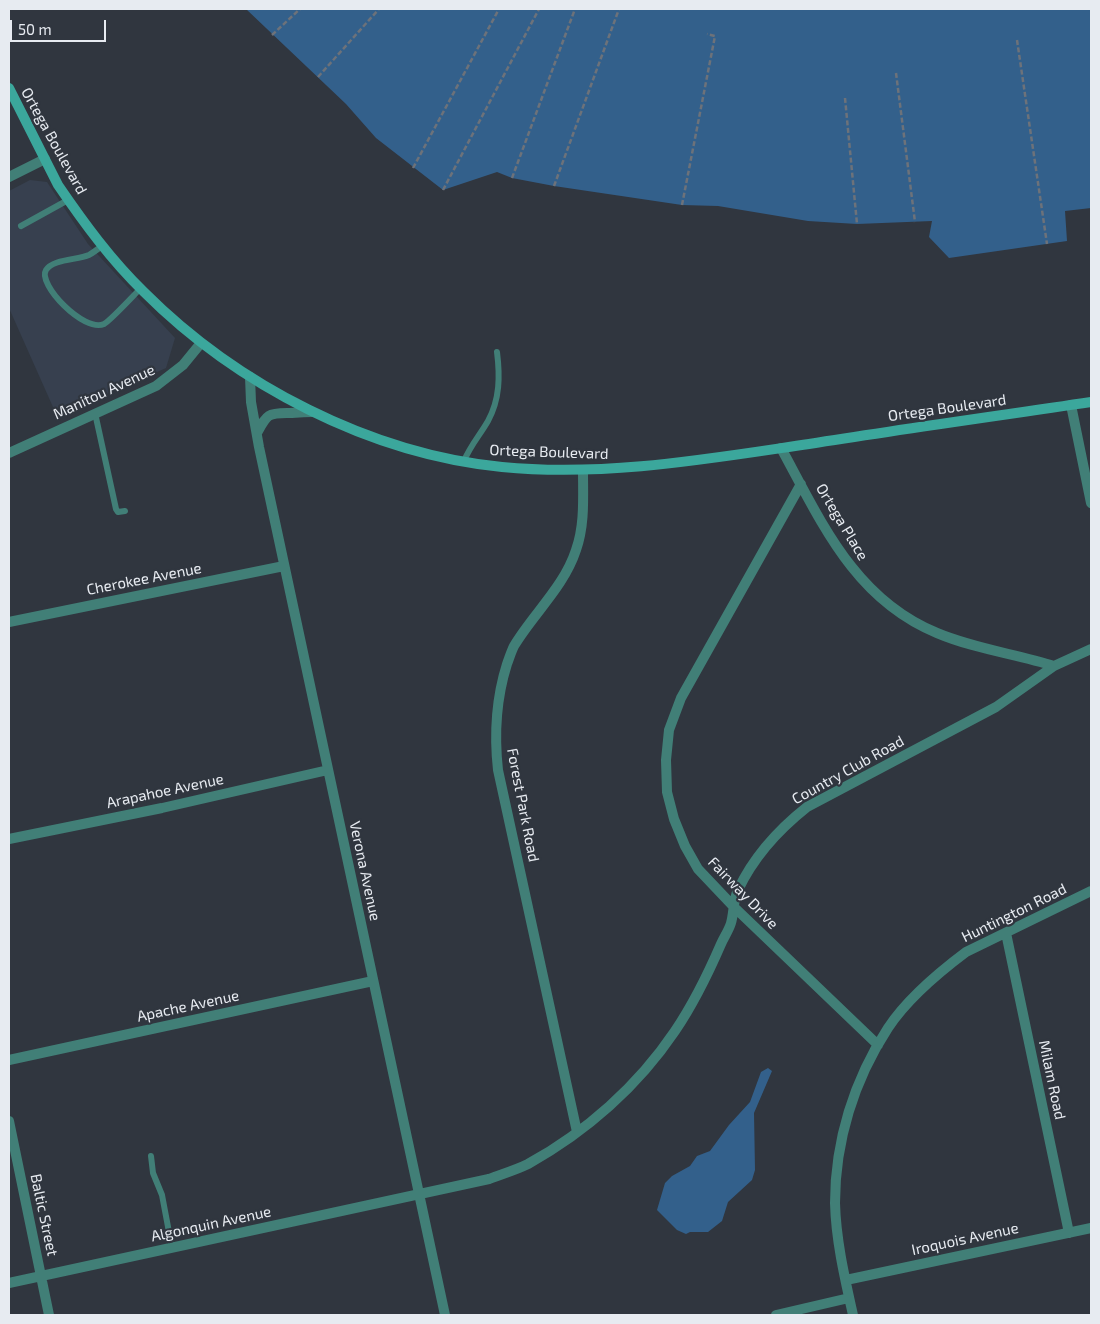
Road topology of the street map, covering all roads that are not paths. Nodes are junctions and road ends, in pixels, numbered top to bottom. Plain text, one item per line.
1 (9, 88) edge
2 (45, 160) junction
3 (9, 177) edge
4 (68, 200) junction
5 (21, 226) dead end
6 (102, 246) junction
7 (140, 289) junction
8 (201, 342) junction
9 (497, 352) dead end
10 (250, 377) junction
11 (1091, 402) edge
12 (1070, 405) junction
13 (312, 412) junction
14 (95, 413) junction
15 (257, 433) junction
16 (781, 448) junction
17 (9, 453) edge
18 (464, 461) junction
19 (583, 470) junction
20 (801, 484) junction
21 (1091, 503) edge
22 (125, 511) dead end
23 (284, 566) junction
24 (9, 622) edge
25 (1091, 649) edge
26 (1054, 666) junction
27 (328, 770) junction
28 (9, 839) edge
29 (1091, 891) edge
30 (734, 907) junction
31 (1006, 933) junction
32 (374, 981) junction
33 (878, 1045) junction
34 (9, 1060) edge
35 (9, 1121) edge
36 (577, 1132) junction
37 (151, 1156) dead end
38 (420, 1194) junction
39 (1091, 1228) edge
40 (1069, 1233) junction
41 (172, 1248) junction
42 (41, 1276) junction
43 (846, 1280) junction
44 (9, 1283) edge
45 (849, 1298) junction
46 (49, 1315) edge
47 (445, 1315) edge
48 (776, 1315) edge
49 (853, 1315) edge

1 - 2 main road, Ortega Boulevard
2 - 3 street
2 - 4 main road, Ortega Boulevard
4 - 5 lane
4 - 6 main road, Ortega Boulevard
6 - 7 main road, Ortega Boulevard
6 - 7 lane
7 - 8 main road, Ortega Boulevard
8 - 10 main road, Ortega Boulevard
8 - 14 street, Manitou Avenue
9 - 18 lane
10 - 13 main road, Ortega Boulevard
10 - 15 street, Verona Avenue
11 - 12 main road, Ortega Boulevard
12 - 16 main road, Ortega Boulevard
12 - 21 street
13 - 15 street
13 - 18 main road, Ortega Boulevard
14 - 17 street, Manitou Avenue
14 - 22 lane
15 - 23 street, Verona Avenue
16 - 19 main road, Ortega Boulevard
16 - 20 street, Ortega Place
18 - 19 main road, Ortega Boulevard
19 - 36 street, Forest Park Road
20 - 26 street, Ortega Place
20 - 30 street, Fairway Drive
23 - 24 street, Cherokee Avenue
23 - 27 street, Verona Avenue
25 - 26 street, Country Club Road
26 - 30 street, Country Club Road
27 - 28 street, Arapahoe Avenue
27 - 32 street, Verona Avenue
29 - 31 street, Huntington Road
30 - 33 street, Fairway Drive
30 - 36 street, Country Club Road
31 - 33 street, Huntington Road
31 - 40 street, Milam Road
32 - 34 street, Apache Avenue
32 - 38 street, Verona Avenue
33 - 43 street, Huntington Road
35 - 42 street, Baltic Street
36 - 38 street, Country Club Road
37 - 41 lane
38 - 41 street, Algonquin Avenue
38 - 47 street, Verona Avenue
39 - 40 street, Iroquois Avenue
40 - 43 street, Iroquois Avenue
41 - 42 street, Algonquin Avenue
42 - 44 street, Algonquin Avenue
42 - 46 street, Baltic Street
43 - 45 street, Huntington Road
45 - 48 street
45 - 49 street, Huntington Road

